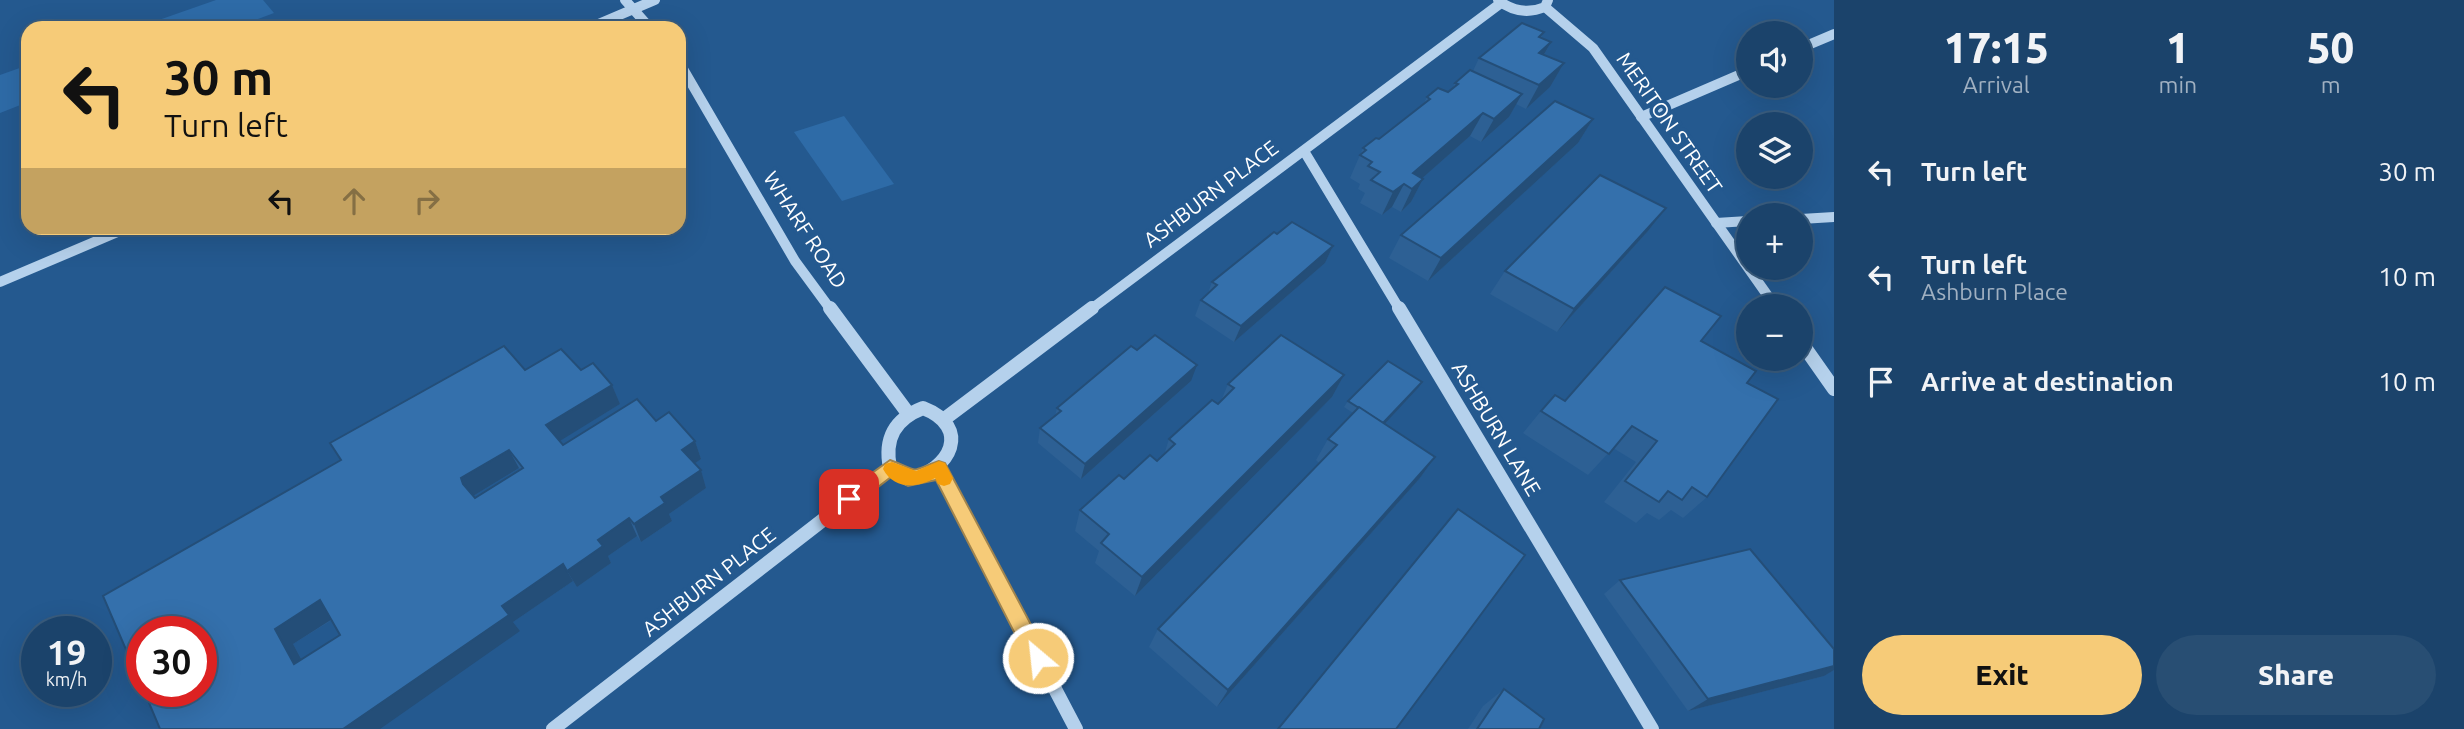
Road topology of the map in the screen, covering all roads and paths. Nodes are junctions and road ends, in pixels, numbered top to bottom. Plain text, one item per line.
1 (625, 0) edge
2 (655, 0) edge
3 (1499, 2) edge
4 (1546, 4) edge
5 (634, 9) junction
6 (606, 21) edge
7 (644, 21) edge
8 (1834, 34) edge
9 (1813, 43) edge
10 (686, 74) edge
11 (1736, 76) edge
12 (1641, 117) junction
13 (1304, 151) junction
14 (1834, 217) edge
15 (1813, 218) edge
16 (1736, 222) edge
17 (1716, 223) junction
18 (111, 235) edge
19 (0, 282) edge
20 (1766, 294) edge
21 (1813, 359) edge
22 (1834, 389) edge
23 (907, 412) junction
24 (947, 417) junction
25 (890, 468) junction
26 (939, 468) junction
27 (553, 729) edge
28 (1076, 729) edge
29 (1652, 729) edge

1 - 5 street
2 - 5 street
3 - 4 street
3 - 13 street, ASHBURN PLACE
4 - 12 street, MERITON STREET
5 - 6 street
5 - 7 street
8 - 9 street
10 - 23 street, WHARF ROAD
11 - 12 street
12 - 17 street, MERITON STREET
13 - 24 street, ASHBURN PLACE
13 - 29 street, ASHBURN LANE
14 - 15 street
16 - 17 street
17 - 20 street, MERITON STREET
18 - 19 street
21 - 22 street
23 - 24 street
23 - 25 street
24 - 26 street
25 - 26 street
25 - 27 street, ASHBURN PLACE
26 - 28 street

